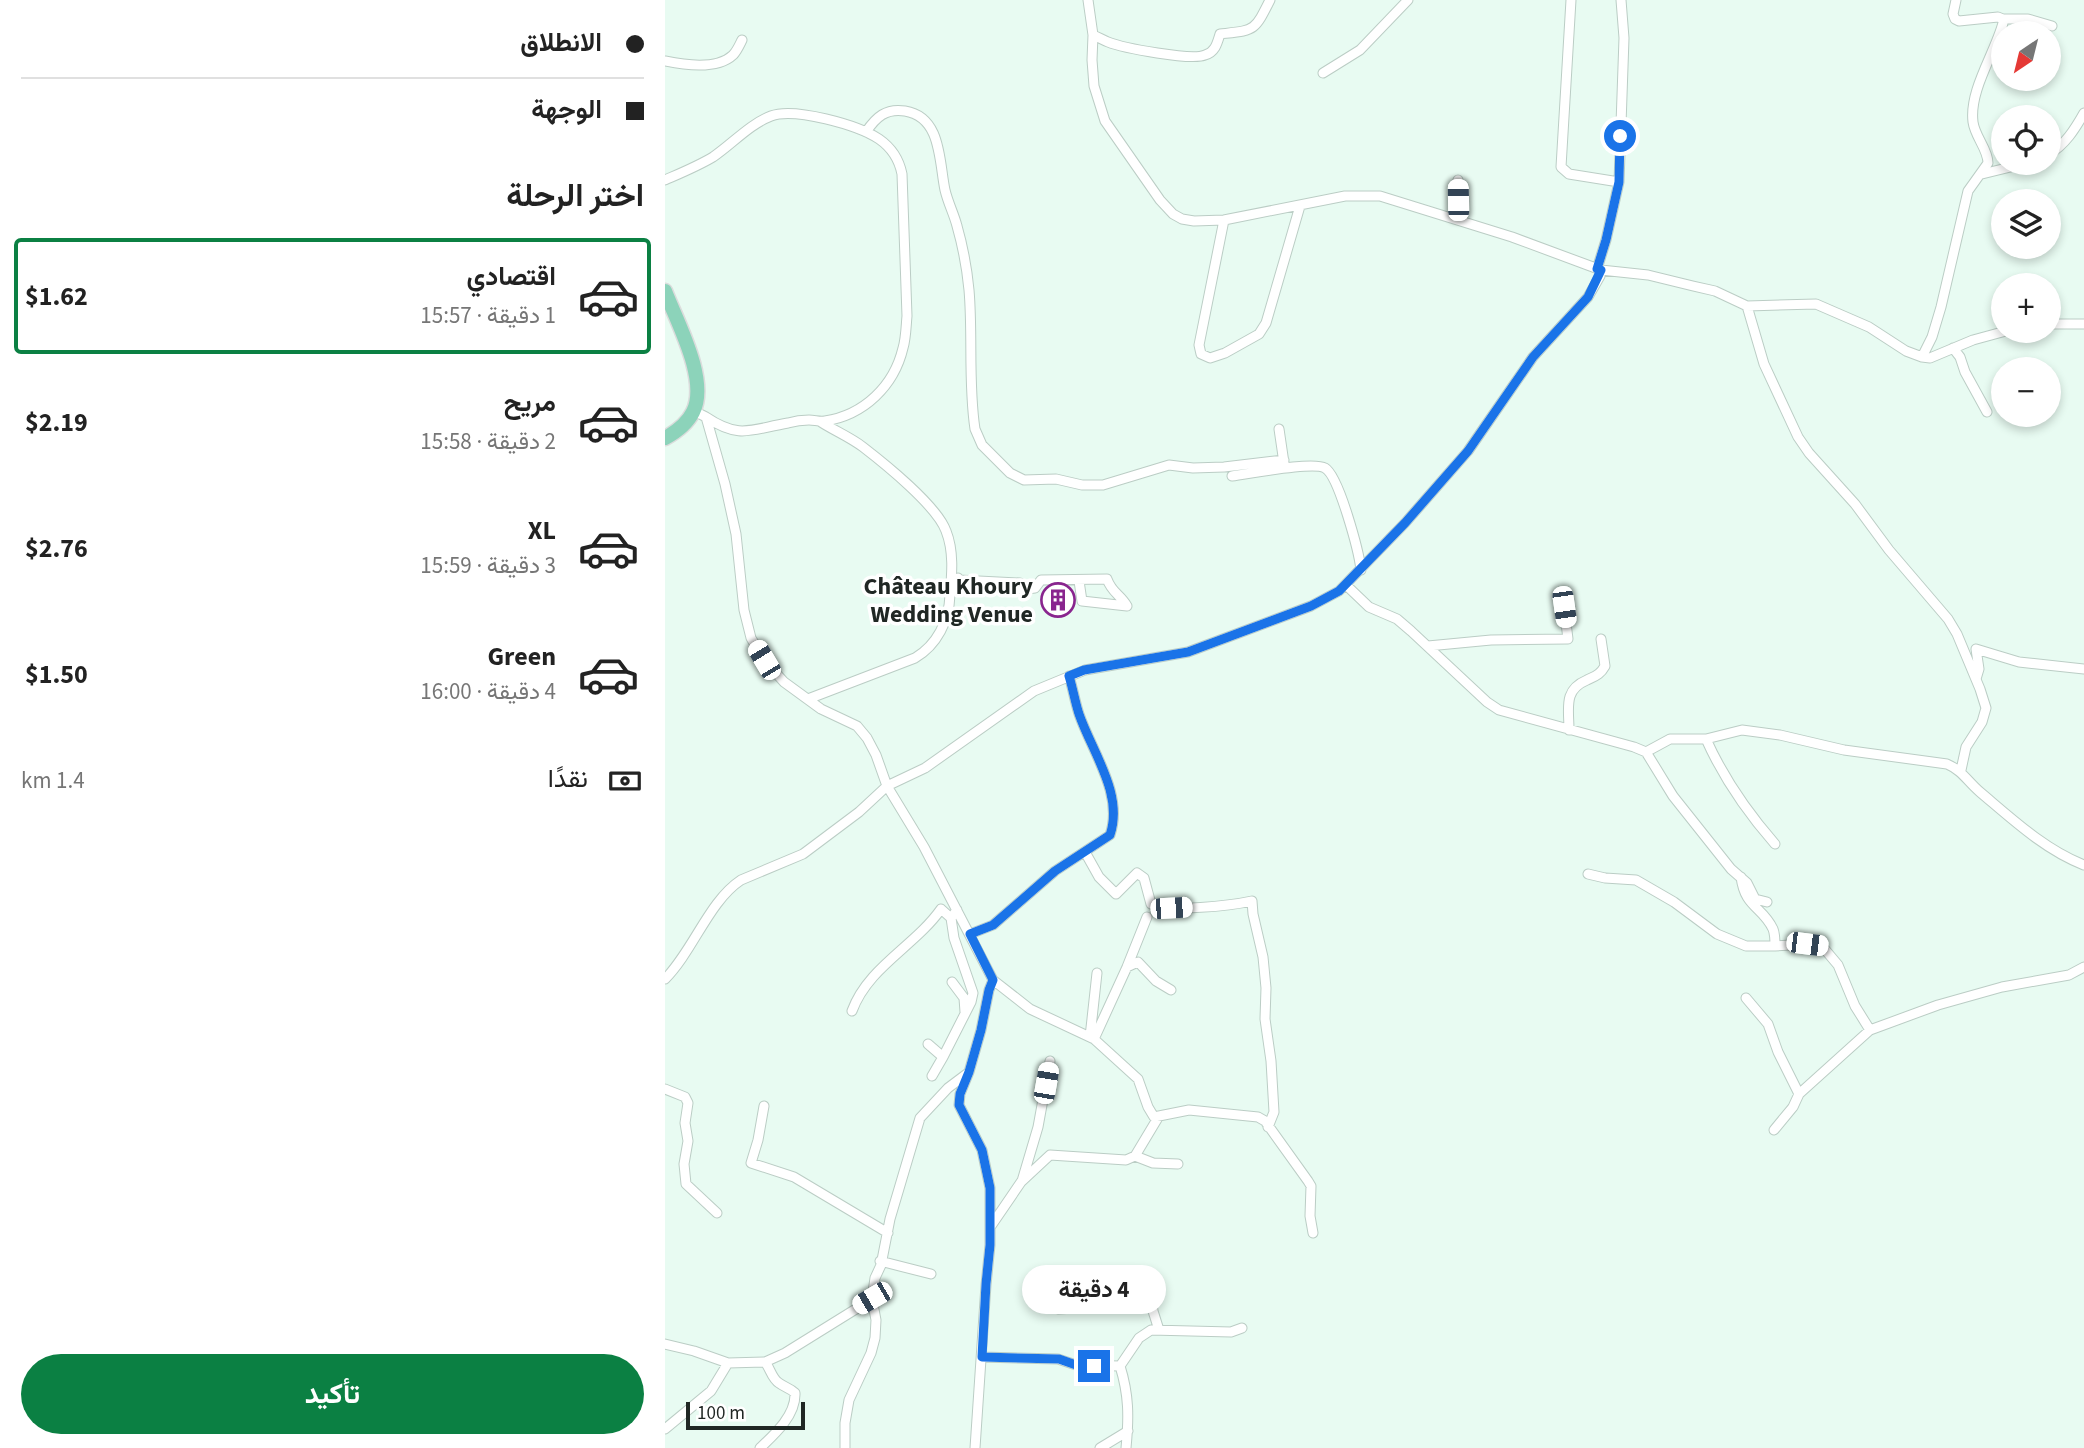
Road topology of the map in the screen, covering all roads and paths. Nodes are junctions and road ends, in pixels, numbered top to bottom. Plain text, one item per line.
1 (1088, 0) edge
2 (1271, 0) edge
3 (1408, 0) edge
4 (1571, 0) edge
5 (1621, 0) edge
6 (1956, 0) edge
7 (2003, 19) junction
8 (2035, 21) edge
9 (1093, 34) junction
10 (742, 40) dead end
11 (665, 61) edge
12 (1323, 73) dead end
13 (2084, 113) edge
14 (866, 132) junction
15 (2061, 145) edge
16 (1991, 172) edge
17 (1982, 174) junction
18 (665, 180) edge
19 (1458, 180) dead end
20 (1619, 182) junction
21 (1300, 206) junction
22 (1224, 220) junction
23 (1458, 220) junction
24 (1599, 269) junction
25 (665, 291) edge
26 (1747, 306) junction
27 (2061, 324) edge
28 (2084, 324) edge
29 (1991, 335) edge
30 (1953, 348) junction
31 (1922, 357) junction
32 (1987, 412) dead end
33 (700, 414) junction
34 (821, 422) junction
35 (1279, 429) dead end
36 (665, 438) edge
37 (1285, 464) junction
38 (1232, 476) dead end
39 (952, 567) junction
40 (1361, 570) junction
41 (1079, 581) junction
42 (1020, 583) dead end
43 (951, 584) junction
44 (1346, 585) junction
45 (1564, 607) dead end
46 (1601, 639) dead end
47 (1428, 646) junction
48 (2084, 669) edge
49 (1069, 676) junction
50 (1976, 680) junction
51 (808, 699) junction
52 (1569, 730) junction
53 (1706, 739) junction
54 (1646, 752) junction
55 (1961, 770) junction
56 (887, 786) junction
57 (1775, 844) dead end
58 (1084, 852) junction
59 (2084, 864) edge
60 (1588, 874) dead end
61 (1741, 877) junction
62 (1767, 902) dead end
63 (954, 914) junction
64 (1147, 917) dead end
65 (970, 934) junction
66 (1775, 946) junction
67 (1127, 967) junction
68 (2084, 967) edge
69 (1097, 973) dead end
70 (665, 979) edge
71 (993, 980) junction
72 (952, 982) dead end
73 (1171, 990) dead end
74 (1746, 998) dead end
75 (852, 1010) dead end
76 (966, 1013) junction
77 (1870, 1030) junction
78 (1092, 1038) junction
79 (928, 1044) dead end
80 (943, 1057) junction
81 (1050, 1061) dead end
82 (969, 1072) junction
83 (932, 1076) dead end
84 (665, 1089) edge
85 (1799, 1094) junction
86 (764, 1106) dead end
87 (1159, 1116) junction
88 (1268, 1127) junction
89 (1774, 1130) dead end
90 (1135, 1156) junction
91 (1178, 1164) dead end
92 (1021, 1182) junction
93 (717, 1213) dead end
94 (991, 1227) junction
95 (888, 1233) junction
96 (1313, 1233) dead end
97 (880, 1261) junction
98 (931, 1274) dead end
99 (872, 1298) junction
100 (1058, 1309) dead end
101 (1242, 1328) dead end
102 (1159, 1330) junction
103 (665, 1344) edge
104 (982, 1357) junction
105 (765, 1362) junction
106 (728, 1363) junction
107 (1120, 1366) junction
108 (665, 1429) edge
109 (1128, 1431) junction
110 (760, 1448) edge
111 (845, 1448) edge
112 (975, 1448) edge
113 (1100, 1448) edge
114 (1126, 1448) edge

1 - 9 street
2 - 9 street
3 - 12 street
4 - 20 street
5 - 20 street
6 - 7 street
7 - 8 street
7 - 17 street
9 - 22 street
10 - 11 street
13 - 15 street
14 - 18 street
14 - 34 street
14 - 37 street
16 - 17 street
17 - 31 street
19 - 23 street
20 - 24 street
21 - 22 street
21 - 22 street
21 - 23 street
23 - 24 street
24 - 26 street
24 - 40 street
25 - 33 highway
26 - 31 street
26 - 50 street
27 - 28 street
29 - 30 street
30 - 31 street
30 - 32 street
33 - 34 street
33 - 36 highway
33 - 51 street
34 - 39 street
35 - 37 street
37 - 38 street
37 - 40 street
39 - 42 street
39 - 43 street
40 - 44 street
41 - 41 street
41 - 43 street
43 - 51 street
44 - 47 street
44 - 49 street
45 - 47 street
46 - 52 street
47 - 52 street
48 - 50 street
49 - 56 street
49 - 58 street
50 - 55 street
51 - 56 street
52 - 54 street
53 - 54 street
53 - 55 street
53 - 57 street
54 - 61 street
55 - 59 street
56 - 63 street
56 - 70 street
58 - 65 street
58 - 88 street
60 - 66 street
61 - 62 street
61 - 66 street
63 - 65 street
63 - 75 street
63 - 76 street
64 - 67 street
65 - 71 street
66 - 77 street
67 - 73 street
67 - 78 street
68 - 77 street
69 - 78 street
71 - 78 street
71 - 82 street
72 - 76 street
74 - 85 street
76 - 80 street
77 - 85 street
78 - 87 street
79 - 80 street
80 - 83 street
81 - 92 street
82 - 94 street
82 - 95 street
84 - 93 street
85 - 89 street
86 - 95 street
87 - 88 street
87 - 90 street
88 - 96 street
90 - 91 street
90 - 92 street
92 - 94 street
94 - 104 street
95 - 97 street
97 - 98 street
97 - 99 street
99 - 105 street
99 - 111 street
100 - 102 street
101 - 102 street
102 - 107 street
103 - 106 street
104 - 107 street
104 - 112 street
105 - 106 street
105 - 110 street
106 - 108 street
107 - 109 street
109 - 113 street
109 - 114 street

